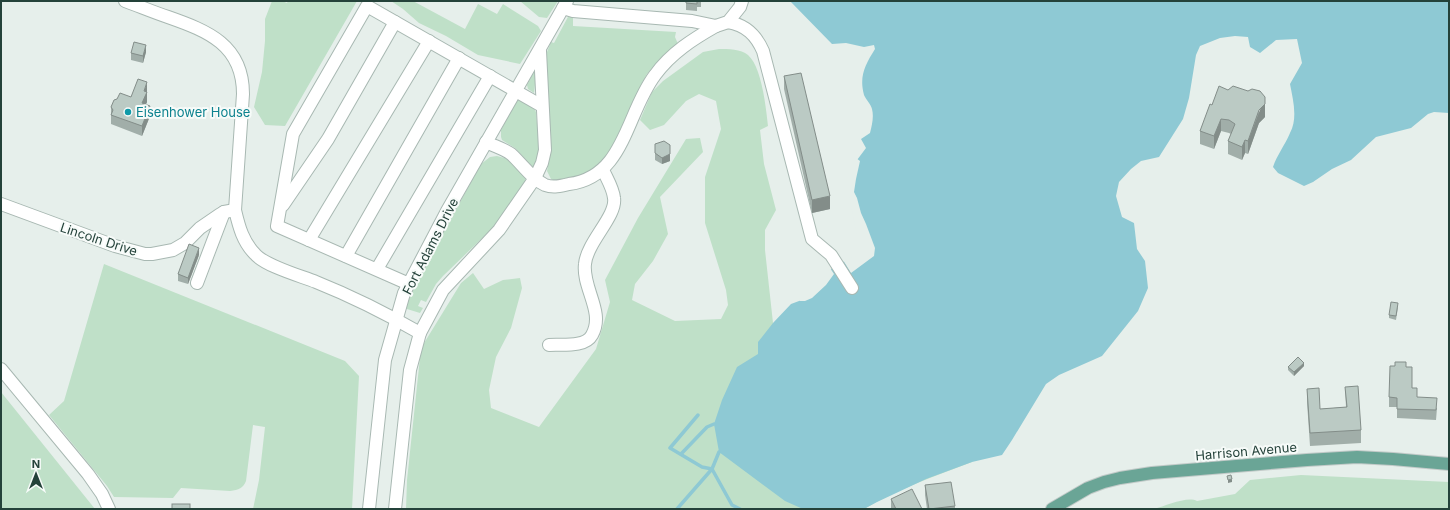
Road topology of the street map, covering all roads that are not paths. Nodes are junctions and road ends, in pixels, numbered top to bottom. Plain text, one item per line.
1 (125, 1) edge
2 (742, 1) edge
3 (565, 4) edge
4 (395, 22) junction
5 (728, 22) junction
6 (716, 26) junction
7 (429, 41) junction
8 (540, 50) junction
9 (459, 58) junction
10 (490, 76) junction
11 (516, 91) junction
12 (542, 106) junction
13 (486, 142) junction
14 (603, 170) junction
15 (535, 178) junction
16 (1, 204) edge
17 (280, 210) junction
18 (230, 211) junction
19 (308, 240) junction
20 (346, 256) junction
21 (377, 269) junction
22 (197, 283) dead end
23 (409, 284) junction
24 (852, 288) dead end
25 (396, 320) junction
26 (420, 333) junction
27 (549, 345) dead end
28 (1, 369) edge
29 (1449, 464) edge
30 (110, 509) edge
31 (369, 509) edge
32 (395, 509) edge
33 (1052, 509) edge

1 - 18 street
2 - 5 street
3 - 6 street
3 - 8 street, Fort Adams Drive
4 - 7 street
4 - 17 street
4 - 17 street
5 - 6 street
5 - 24 street
6 - 14 street
7 - 9 street
7 - 19 street
8 - 11 street, Fort Adams Drive
8 - 12 street
9 - 10 street
9 - 20 street
10 - 11 street
10 - 21 street
11 - 12 street
11 - 13 street, Fort Adams Drive
12 - 15 street
13 - 15 street
13 - 23 street, Fort Adams Drive
14 - 15 street
14 - 27 street
15 - 26 street
16 - 18 street, Lincoln Drive
17 - 19 street
18 - 22 street
18 - 25 street
19 - 20 street
20 - 21 street
21 - 23 street
23 - 25 street, Fort Adams Drive
25 - 26 street
25 - 31 street, Fort Adams Drive
26 - 32 street
28 - 30 street
29 - 33 main road, Harrison Avenue

